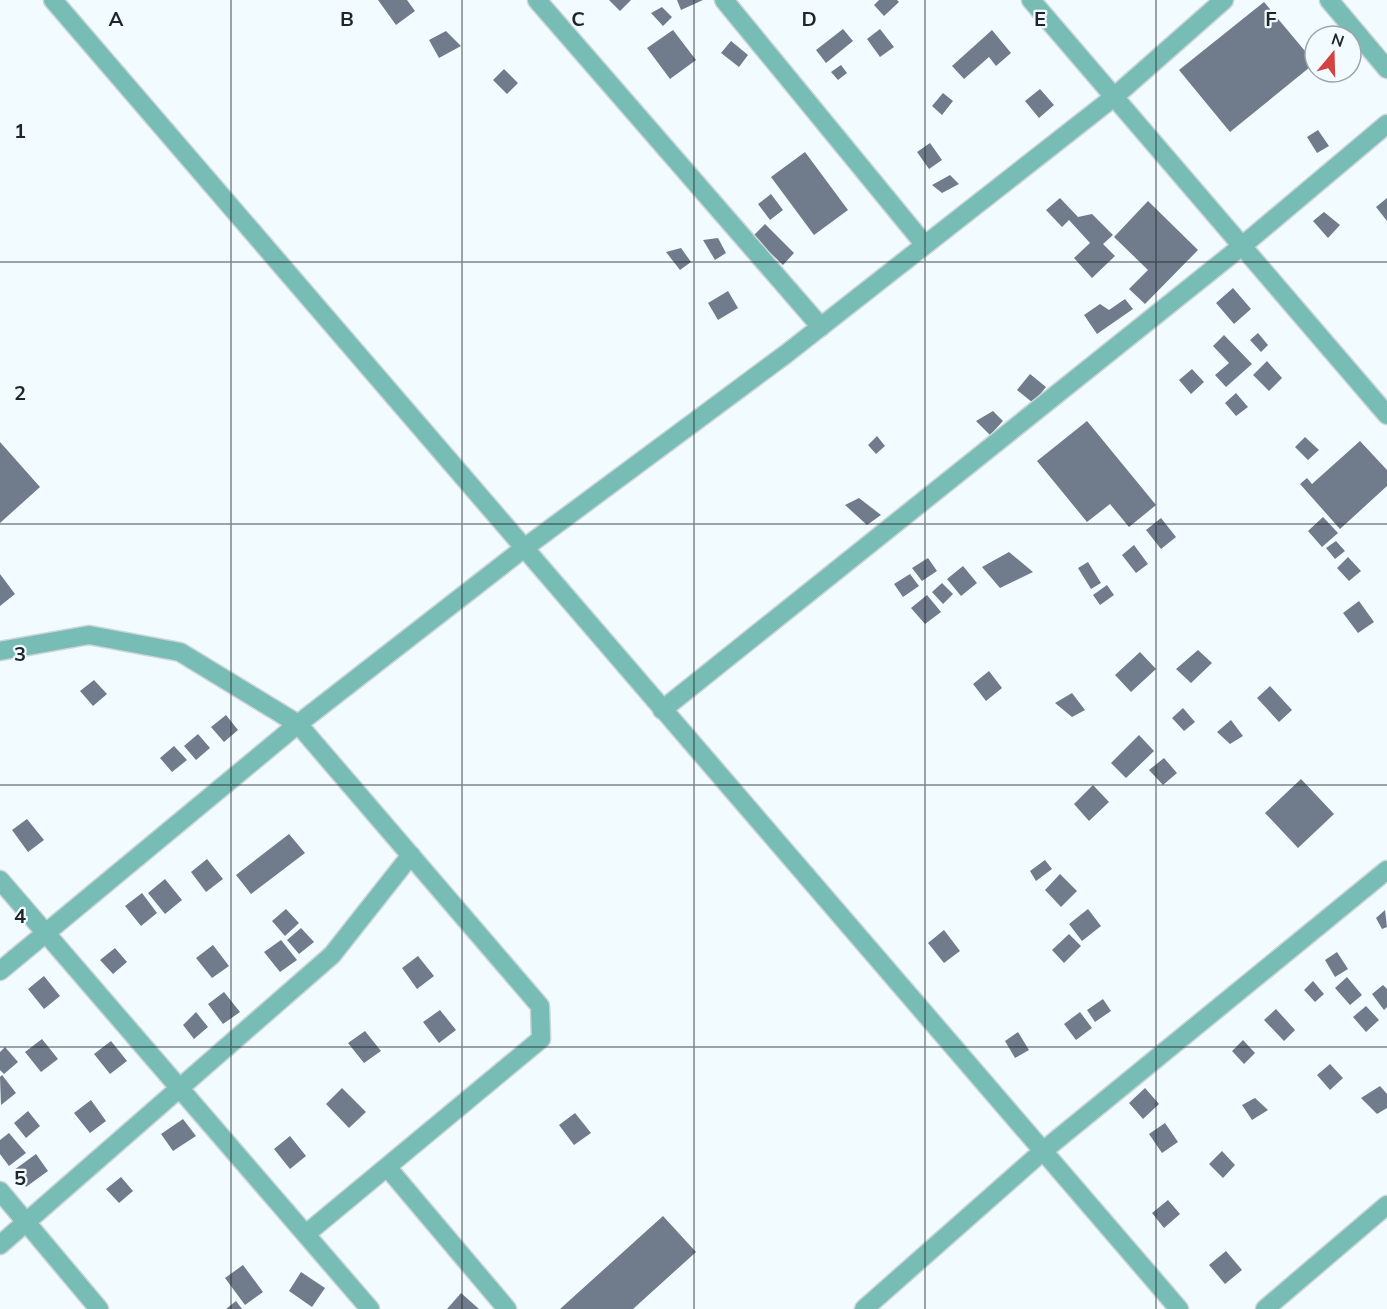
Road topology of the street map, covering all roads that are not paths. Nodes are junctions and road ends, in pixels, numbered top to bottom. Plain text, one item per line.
1 (53, 0) edge
2 (537, 0) edge
3 (724, 0) edge
4 (1031, 0) edge
5 (1224, 0) edge
6 (1329, 0) edge
7 (1387, 69) edge
8 (1114, 97) junction
9 (1387, 124) edge
10 (925, 245) junction
11 (1242, 246) junction
12 (821, 327) junction
13 (1387, 415) edge
14 (523, 549) junction
15 (0, 651) edge
16 (662, 710) junction
17 (298, 724) junction
18 (411, 855) junction
19 (1387, 870) edge
20 (0, 880) edge
21 (46, 934) junction
22 (0, 971) edge
23 (180, 1088) junction
24 (1043, 1151) junction
25 (387, 1167) junction
26 (0, 1191) edge
27 (1387, 1205) edge
28 (27, 1223) junction
29 (306, 1234) junction
30 (0, 1245) edge
31 (99, 1309) edge
32 (370, 1309) edge
33 (507, 1309) edge
34 (864, 1309) edge
35 (1179, 1309) edge
36 (1266, 1309) edge

1 - 14 street
2 - 12 street
3 - 10 street
4 - 8 street
5 - 8 street
6 - 7 street
8 - 10 street
8 - 11 street
9 - 11 street
10 - 12 street
11 - 13 street
11 - 16 street
12 - 14 street
14 - 16 street
14 - 17 street
15 - 17 street
16 - 24 street
17 - 18 street
17 - 21 street
18 - 23 street
18 - 25 street
19 - 24 street
20 - 21 street
21 - 22 street
21 - 23 street
23 - 28 street
23 - 29 street
24 - 34 street
24 - 35 street
25 - 29 street
25 - 33 street
26 - 28 street
27 - 36 street
28 - 30 street
28 - 31 street
29 - 32 street

